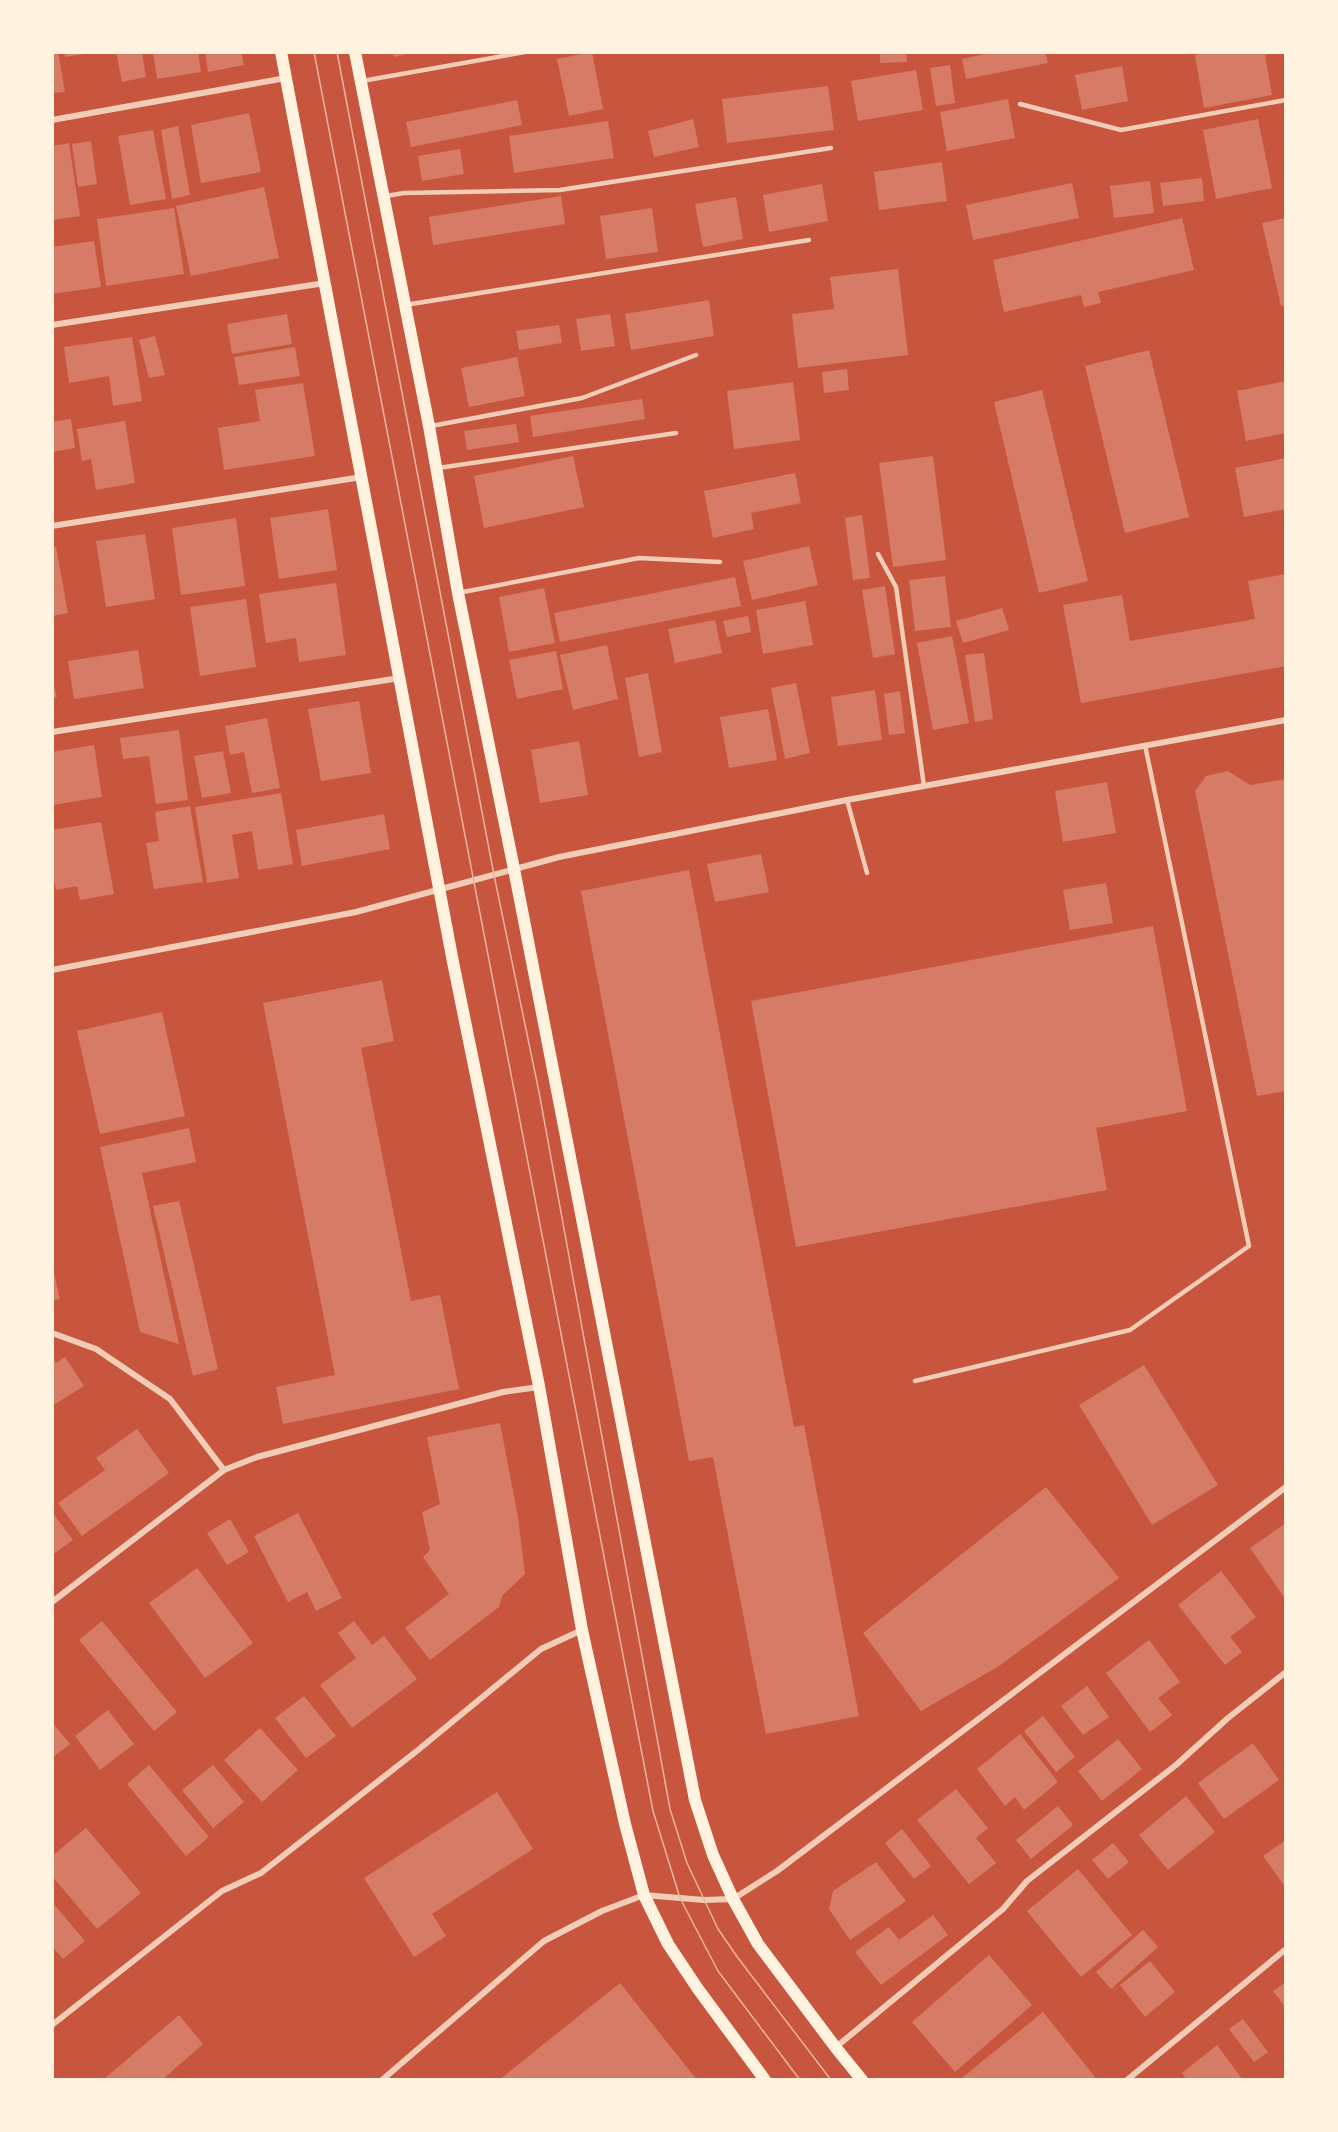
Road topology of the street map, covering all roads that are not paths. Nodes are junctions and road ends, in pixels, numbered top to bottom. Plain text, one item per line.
1 (281, 52) edge
2 (355, 52) edge
3 (525, 52) edge
4 (286, 78) junction
5 (361, 81) junction
6 (1286, 100) edge
7 (1020, 104) dead end
8 (52, 120) edge
9 (831, 148) dead end
10 (384, 196) junction
11 (809, 240) dead end
12 (326, 283) junction
13 (405, 305) junction
14 (52, 325) edge
15 (696, 355) dead end
16 (429, 426) junction
17 (676, 433) dead end
18 (436, 468) junction
19 (362, 477) junction
20 (52, 526) edge
21 (878, 554) dead end
22 (720, 562) dead end
23 (458, 593) junction
24 (400, 678) junction
25 (1286, 720) edge
26 (52, 732) edge
27 (1145, 746) junction
28 (924, 786) junction
29 (847, 800) junction
30 (514, 869) junction
31 (867, 873) dead end
32 (440, 890) junction
33 (52, 970) edge
34 (52, 1333) edge
35 (915, 1381) dead end
36 (539, 1386) junction
37 (224, 1470) junction
38 (1286, 1487) edge
39 (52, 1602) edge
40 (582, 1630) junction
41 (1286, 1672) edge
42 (644, 1895) junction
43 (733, 1899) junction
44 (1286, 1949) edge
45 (52, 2025) edge
46 (836, 2048) junction
47 (382, 2079) edge
48 (765, 2079) edge
49 (862, 2079) edge
50 (1127, 2079) edge

1 - 4 main road
2 - 5 main road
3 - 5 lane
4 - 8 street
4 - 12 main road
5 - 10 main road
6 - 7 lane
9 - 10 lane
10 - 13 main road
11 - 13 lane
12 - 14 street
12 - 19 main road
13 - 16 main road
15 - 16 lane
16 - 18 main road
17 - 18 lane
18 - 23 main road
19 - 20 street
19 - 24 main road
21 - 28 lane
22 - 23 lane
23 - 30 main road
24 - 26 street
24 - 32 main road
25 - 27 street
27 - 28 street
27 - 35 lane
28 - 29 street
29 - 30 street
29 - 31 lane
30 - 32 street
30 - 43 main road
32 - 33 street
32 - 36 main road
34 - 37 street
36 - 37 street
36 - 40 main road
37 - 39 street
38 - 43 street
40 - 42 main road
40 - 45 street
41 - 46 street
42 - 43 street
42 - 47 street
42 - 48 main road
43 - 46 main road
44 - 50 street
46 - 49 main road

